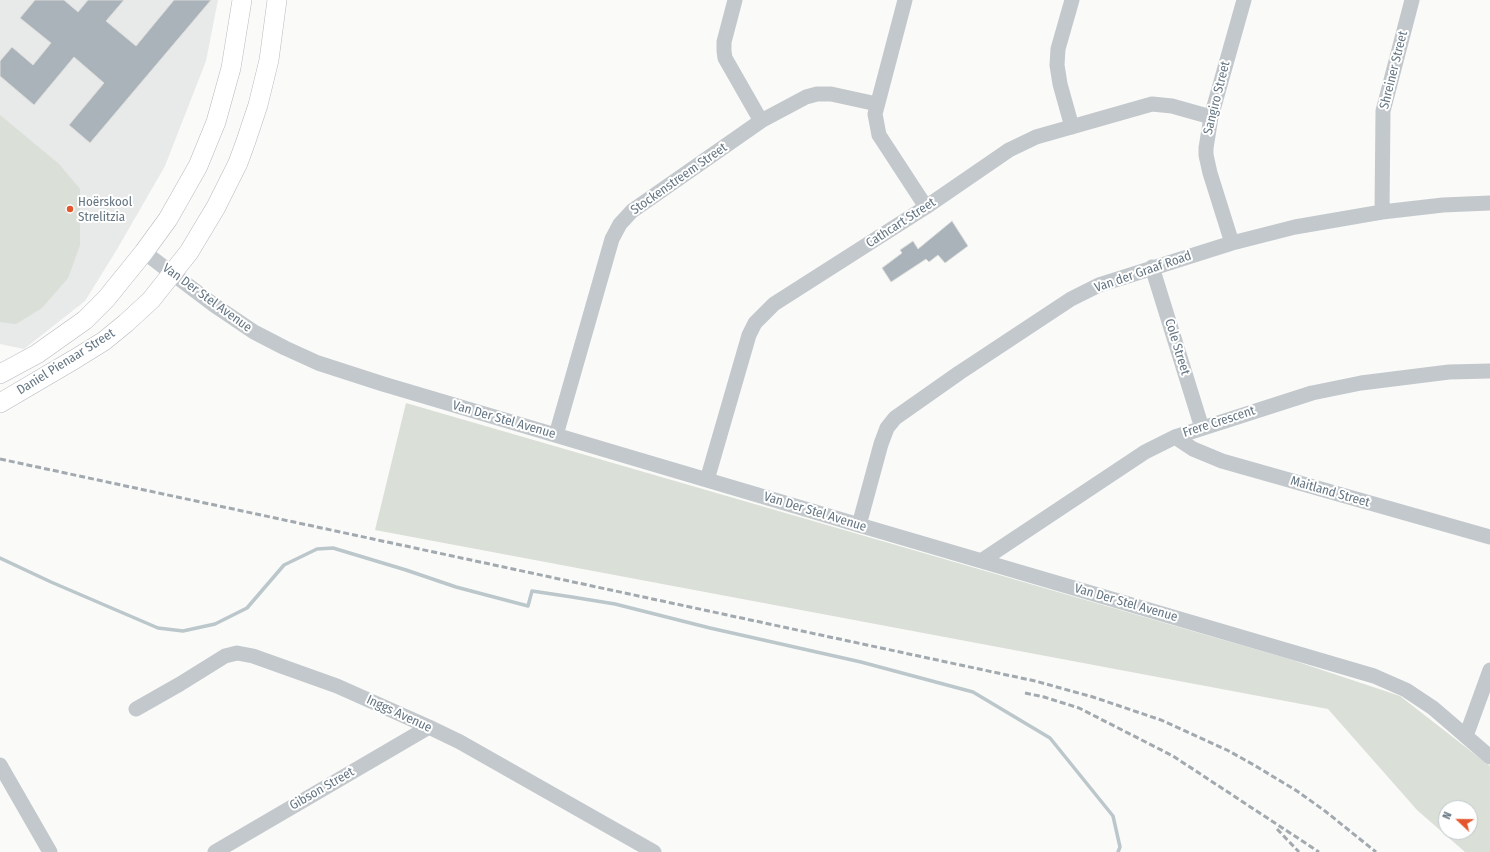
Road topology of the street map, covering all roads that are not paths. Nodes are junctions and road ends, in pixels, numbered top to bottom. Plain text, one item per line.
1 (242, 0) edge
2 (277, 0) edge
3 (735, 0) edge
4 (905, 0) edge
5 (1072, 0) edge
6 (1244, 0) edge
7 (1412, 0) edge
8 (877, 104) junction
9 (1211, 117) junction
10 (762, 121) junction
11 (1072, 127) junction
12 (1490, 203) edge
13 (926, 207) junction
14 (1382, 212) junction
15 (1232, 243) junction
16 (144, 252) junction
17 (1152, 267) junction
18 (173, 274) junction
19 (1490, 371) edge
20 (0, 374) edge
21 (0, 403) edge
22 (1202, 428) junction
23 (556, 435) junction
24 (1175, 437) junction
25 (707, 480) junction
26 (859, 525) junction
27 (1490, 537) edge
28 (981, 561) junction
29 (1490, 670) edge
30 (136, 709) dead end
31 (429, 727) junction
32 (1466, 736) junction
33 (1490, 757) edge
34 (0, 765) edge
35 (50, 852) edge
36 (215, 852) edge
37 (654, 852) edge

1 - 16 main road, Daniel Pienaar Street
2 - 18 main road, Daniel Pienaar Street
3 - 10 street
4 - 8 street
5 - 11 street
6 - 9 street, Sangiro Street
7 - 14 street, Shreiner Street
8 - 10 street, Stockenstreem Street
8 - 13 street
9 - 11 street, Cathcart Street
9 - 15 street, Sangiro Street
10 - 23 street, Stockenstreem Street
11 - 13 street, Cathcart Street
12 - 14 street, Van der Graaf Road
13 - 25 street, Cathcart Street
14 - 15 street, Van der Graaf Road
15 - 17 street, Van der Graaf Road
16 - 18 street, Van Der Stel Avenue
16 - 20 main road, Daniel Pienaar Street
17 - 22 street, Cole Street
17 - 26 street, Van der Graaf Road
18 - 21 main road, Daniel Pienaar Street
18 - 23 street, Van Der Stel Avenue
19 - 22 street, Frere Crescent
22 - 24 street, Frere Crescent
23 - 25 street, Van Der Stel Avenue
24 - 27 street, Maitland Street
24 - 28 street, Frere Crescent
25 - 26 street, Van Der Stel Avenue
26 - 28 street, Van Der Stel Avenue
28 - 32 street, Van Der Stel Avenue
29 - 32 street
30 - 31 street, Inggs Avenue
31 - 36 street, Gibson Street
31 - 37 street, Inggs Avenue
32 - 33 street, Van Der Stel Avenue
34 - 35 street

